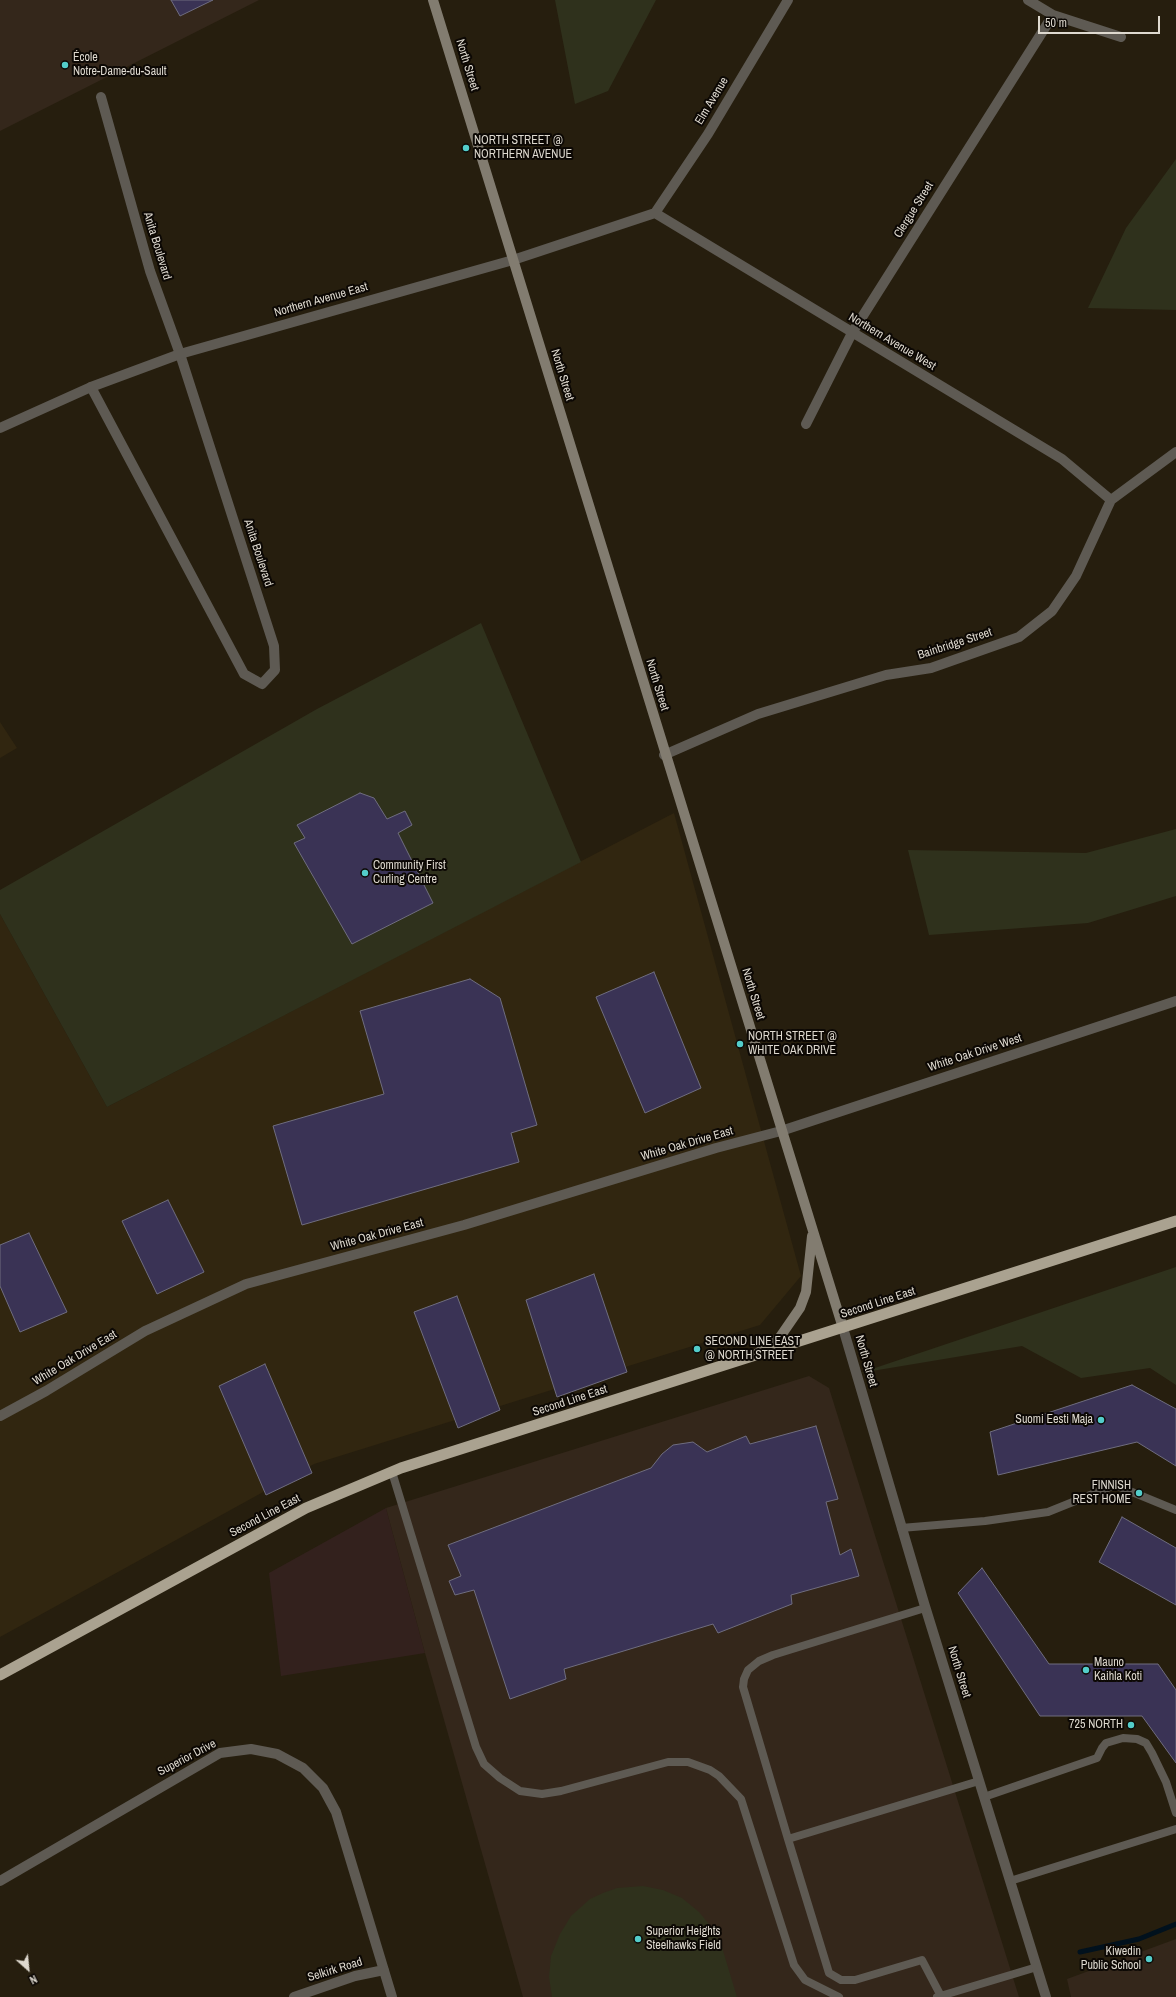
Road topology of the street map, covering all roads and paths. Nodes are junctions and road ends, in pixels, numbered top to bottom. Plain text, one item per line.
1 (432, 0) edge
2 (788, 0) edge
3 (1028, 0) edge
4 (1053, 15) junction
5 (1121, 37) dead end
6 (101, 97) dead end
7 (655, 213) junction
8 (514, 260) junction
9 (852, 333) junction
10 (180, 354) junction
11 (91, 387) junction
12 (806, 424) dead end
13 (0, 428) edge
14 (1176, 452) edge
15 (1111, 500) junction
16 (664, 755) junction
17 (1176, 1001) edge
18 (781, 1131) junction
19 (1176, 1221) edge
20 (813, 1232) junction
21 (843, 1328) junction
22 (754, 1356) junction
23 (0, 1416) edge
24 (392, 1472) junction
25 (1162, 1504) junction
26 (1176, 1510) edge
27 (1176, 1515) edge
28 (901, 1528) junction
29 (925, 1608) junction
30 (0, 1675) edge
31 (979, 1781) junction
32 (984, 1797) junction
33 (1176, 1813) edge
34 (1176, 1829) edge
35 (788, 1839) junction
36 (0, 1881) edge
37 (1010, 1882) junction
38 (1037, 1967) junction
39 (384, 1970) junction
40 (939, 1996) edge
41 (294, 1997) edge
42 (392, 1997) edge
43 (839, 1997) edge
44 (1046, 1997) edge

1 - 8 main road, North Street
2 - 7 street, Elm Avenue
3 - 4 street
4 - 5 street
4 - 9 street, Clergue Street
6 - 10 street, Anita Boulevard
7 - 8 street, Northern Avenue East
7 - 9 street, Northern Avenue West
8 - 10 street, Northern Avenue East
8 - 16 main road, North Street
9 - 12 street, Clergue Street
9 - 15 street, Northern Avenue West
10 - 11 street, Northern Avenue East
10 - 11 street, Anita Boulevard
11 - 13 street, Northern Avenue East
14 - 15 street, Bainbridge Street
15 - 16 street, Bainbridge Street
16 - 18 main road, North Street
17 - 18 street, White Oak Drive West
18 - 20 main road, North Street
18 - 23 street, White Oak Drive East
19 - 21 highway, Second Line East
20 - 21 main road, North Street
20 - 22 main road
21 - 22 highway, Second Line East
21 - 28 street, North Street
22 - 24 highway, Second Line East
24 - 30 highway, Second Line East
24 - 43 lane
25 - 26 lane
25 - 27 lane
25 - 28 lane
28 - 29 street, North Street
29 - 31 street, North Street
29 - 35 lane
31 - 32 street, North Street
31 - 35 lane
32 - 33 lane
32 - 37 street, North Street
34 - 37 lane
35 - 40 lane
36 - 39 street, Superior Drive
37 - 38 street, North Street
38 - 40 lane
38 - 44 street, North Street
39 - 41 street, Selkirk Road
39 - 42 street, Superior Drive

